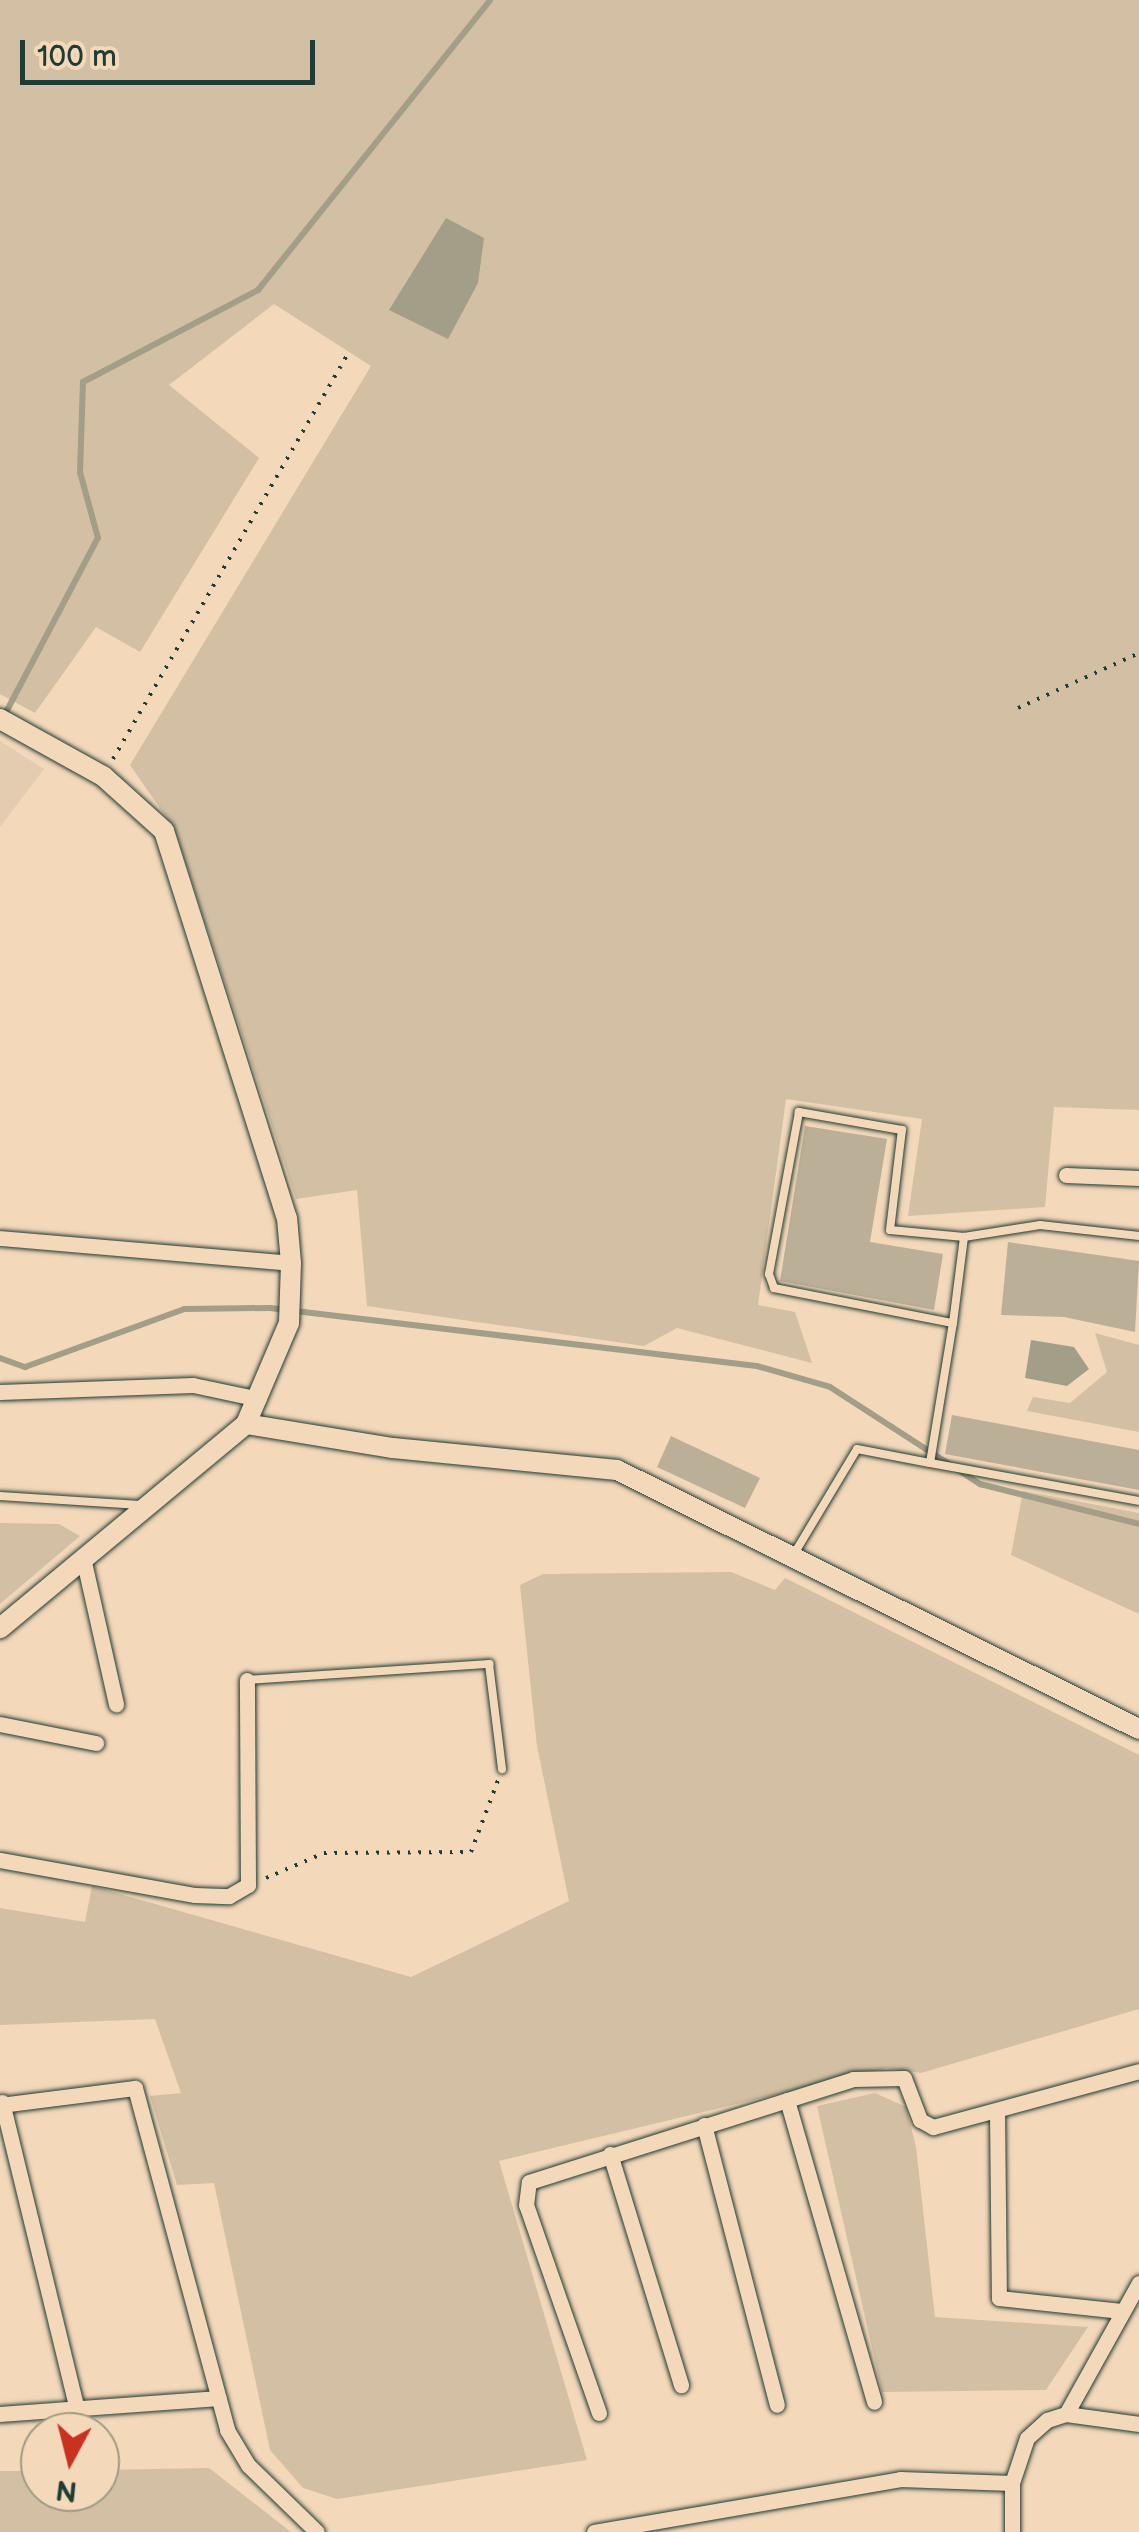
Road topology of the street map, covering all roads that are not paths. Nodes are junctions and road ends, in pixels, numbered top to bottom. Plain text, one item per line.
1 (0, 720) edge
2 (1066, 1174) dead end
3 (1139, 1178) edge
4 (1139, 1236) edge
5 (964, 1237) junction
6 (0, 1238) edge
7 (291, 1263) junction
8 (953, 1323) junction
9 (0, 1392) edge
10 (259, 1399) junction
11 (246, 1424) junction
12 (930, 1463) junction
13 (0, 1496) edge
14 (1139, 1501) edge
15 (154, 1506) junction
16 (794, 1554) junction
17 (84, 1562) junction
18 (0, 1628) edge
19 (247, 1680) joint
20 (116, 1704) dead end
21 (0, 1724) edge
22 (1139, 1729) edge
23 (96, 1742) dead end
24 (502, 1769) road end
25 (0, 1860) edge
26 (1139, 2071) edge
27 (787, 2100) junction
28 (1, 2103) edge
29 (997, 2112) junction
30 (704, 2126) junction
31 (610, 2154) junction
32 (1139, 2283) edge
33 (1121, 2312) junction
34 (681, 2385) dead end
35 (218, 2398) junction
36 (874, 2402) dead end
37 (777, 2406) dead end
38 (77, 2409) junction
39 (600, 2412) dead end
40 (0, 2414) edge
41 (1066, 2414) junction
42 (1139, 2424) edge
43 (1012, 2483) junction
44 (672, 2525) edge
45 (317, 2532) edge
46 (594, 2532) edge
47 (1012, 2532) edge

1 - 7 street
2 - 3 street
4 - 5 lane
5 - 8 lane
5 - 8 lane
6 - 7 street
7 - 10 street
8 - 12 lane
9 - 10 street
10 - 11 street
11 - 15 street
11 - 16 street
12 - 14 lane
12 - 16 lane
13 - 15 lane
15 - 17 street
16 - 22 street
17 - 18 street
17 - 20 street
19 - 24 lane
19 - 25 street
21 - 23 street
26 - 29 street
27 - 29 street
27 - 30 street
27 - 36 street
28 - 35 street
28 - 38 street
29 - 33 street
30 - 31 street
30 - 37 street
31 - 34 street
31 - 39 street
32 - 33 street
33 - 41 street
35 - 38 street
35 - 45 street
38 - 40 street
41 - 42 street
41 - 43 street
43 - 44 street
43 - 47 street
44 - 46 street

